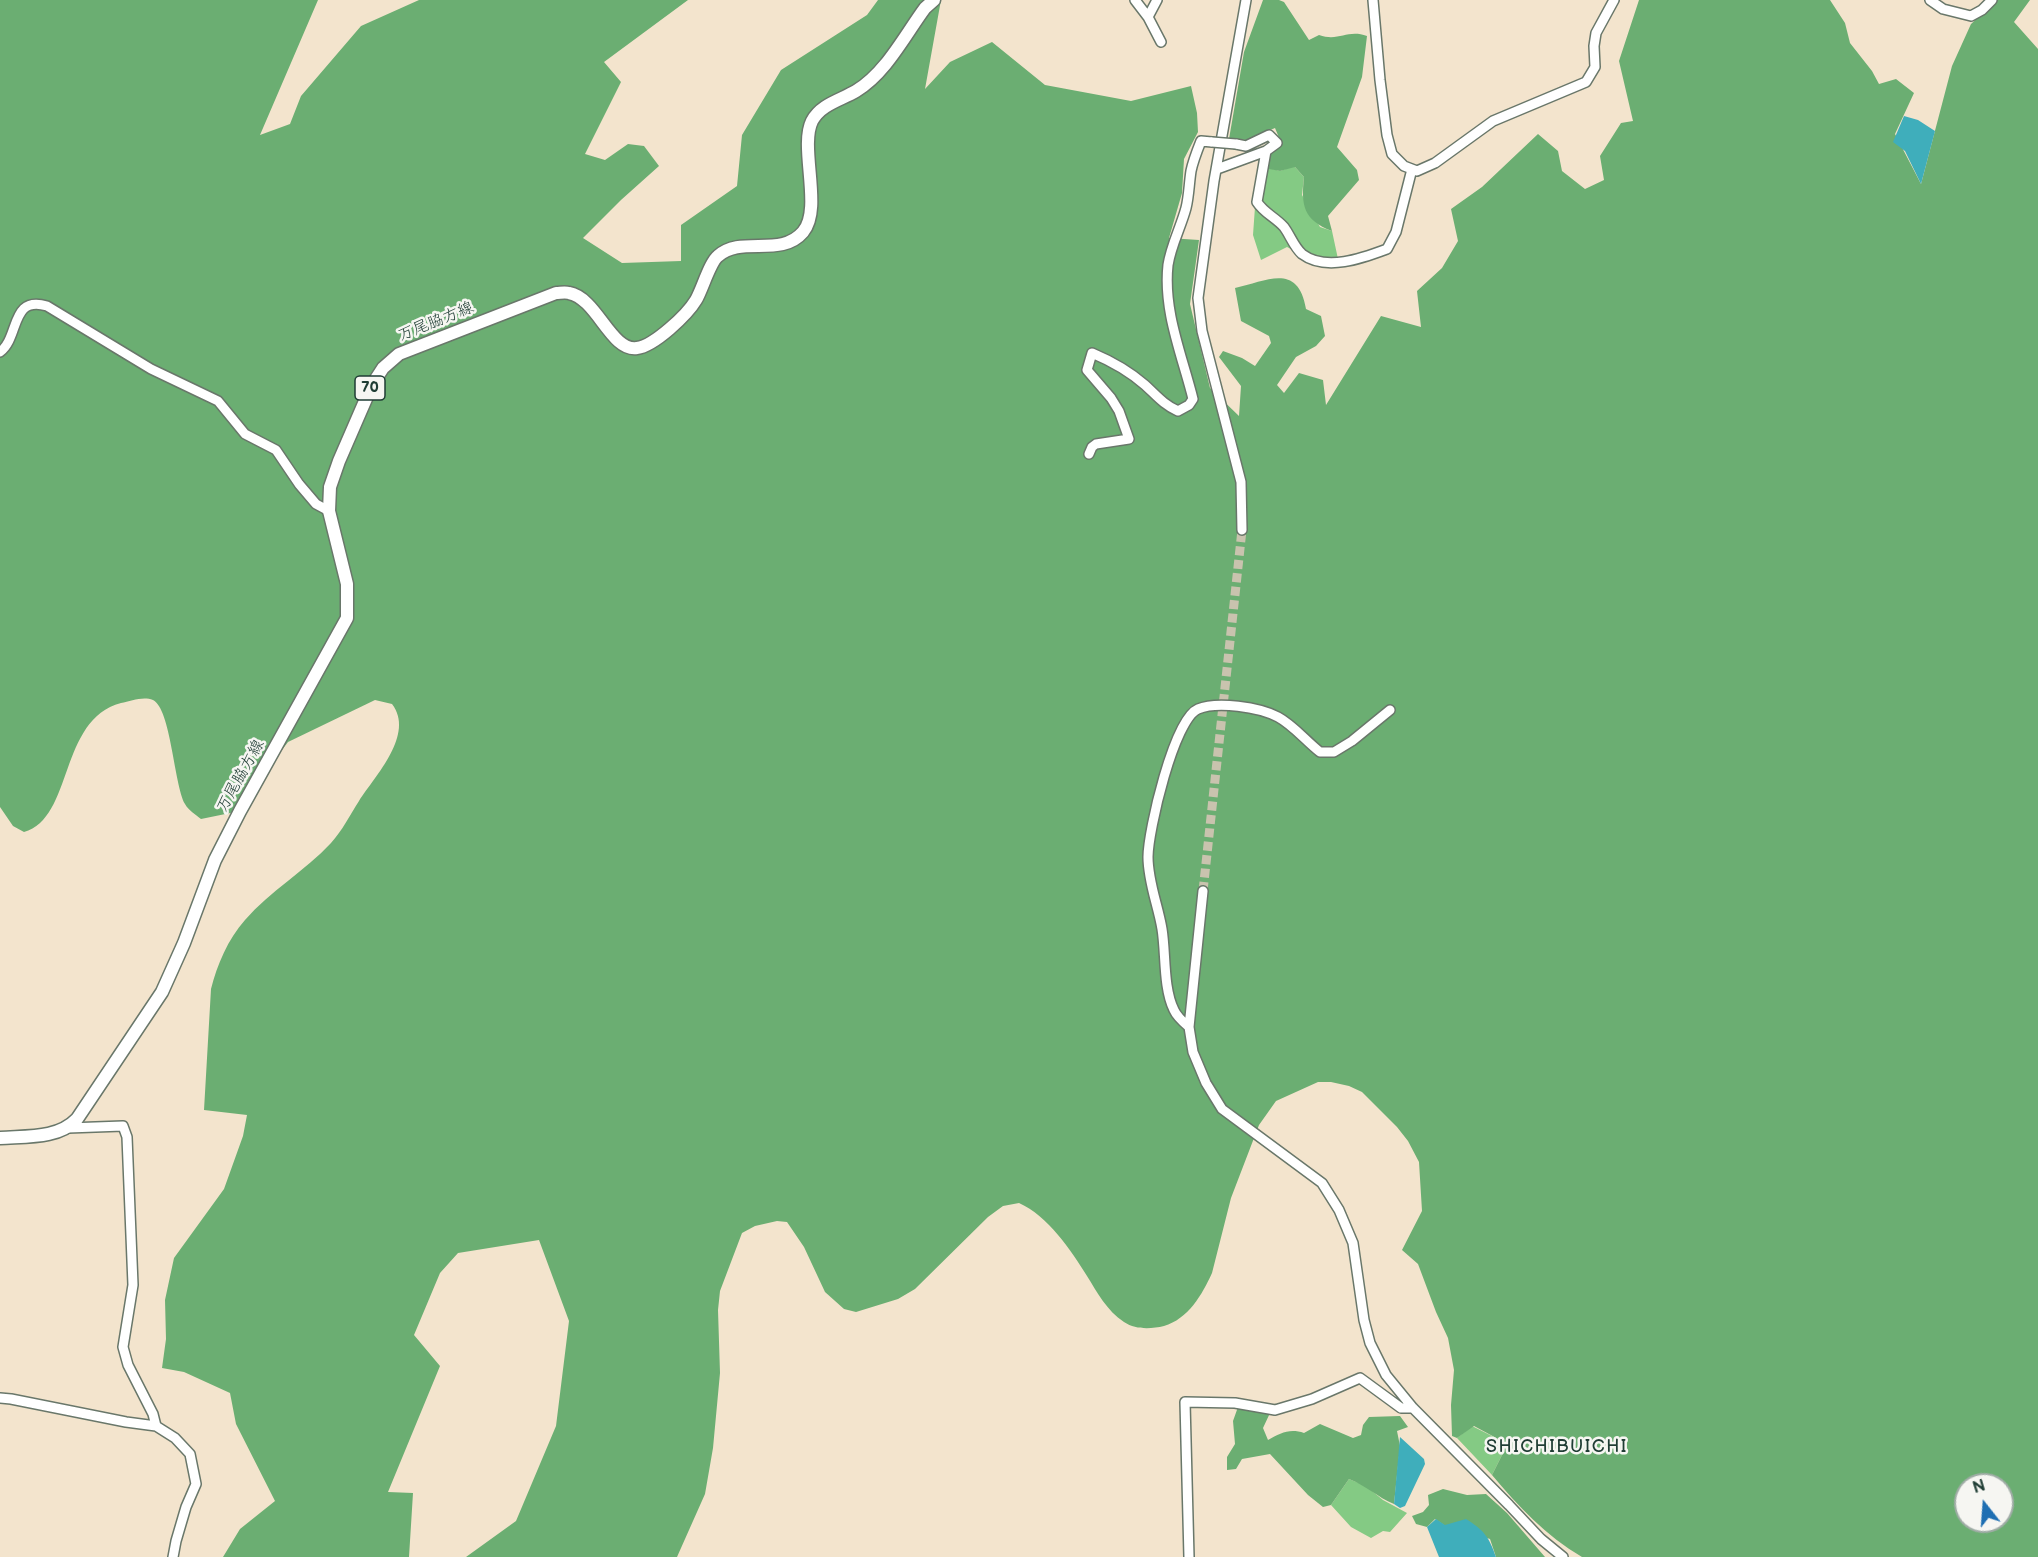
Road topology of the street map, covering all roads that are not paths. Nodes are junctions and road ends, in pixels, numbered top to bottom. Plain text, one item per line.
1 (934, 0) edge
2 (1136, 0) edge
3 (1157, 0) edge
4 (1246, 0) edge
5 (1614, 0) edge
6 (1930, 0) edge
7 (1992, 0) edge
8 (1370, 1) edge
9 (1148, 17) junction
10 (1161, 42) dead end
11 (1266, 151) junction
12 (1217, 169) junction
13 (1412, 169) junction
14 (0, 352) edge
15 (1089, 454) dead end
16 (328, 511) junction
17 (1242, 530) tunnel mouth
18 (1390, 711) dead end
19 (1203, 891) tunnel mouth
20 (1189, 1027) junction
21 (68, 1128) junction
22 (0, 1138) edge
23 (0, 1398) edge
24 (1413, 1408) junction
25 (156, 1426) junction
26 (173, 1557) edge
27 (1189, 1557) edge
28 (1563, 1557) edge

1 - 16 main road, 万尾脇方線 / 70
2 - 9 street
3 - 9 street
4 - 12 street
5 - 13 street
6 - 7 street
8 - 13 street
9 - 10 street
11 - 12 street
11 - 13 street
11 - 15 street, bridge
12 - 17 street
14 - 16 street
16 - 21 main road, 万尾脇方線 / 70
18 - 20 street
19 - 20 street
20 - 24 street
21 - 22 main road
21 - 25 street
23 - 25 street
24 - 27 street
24 - 28 street
25 - 26 street

